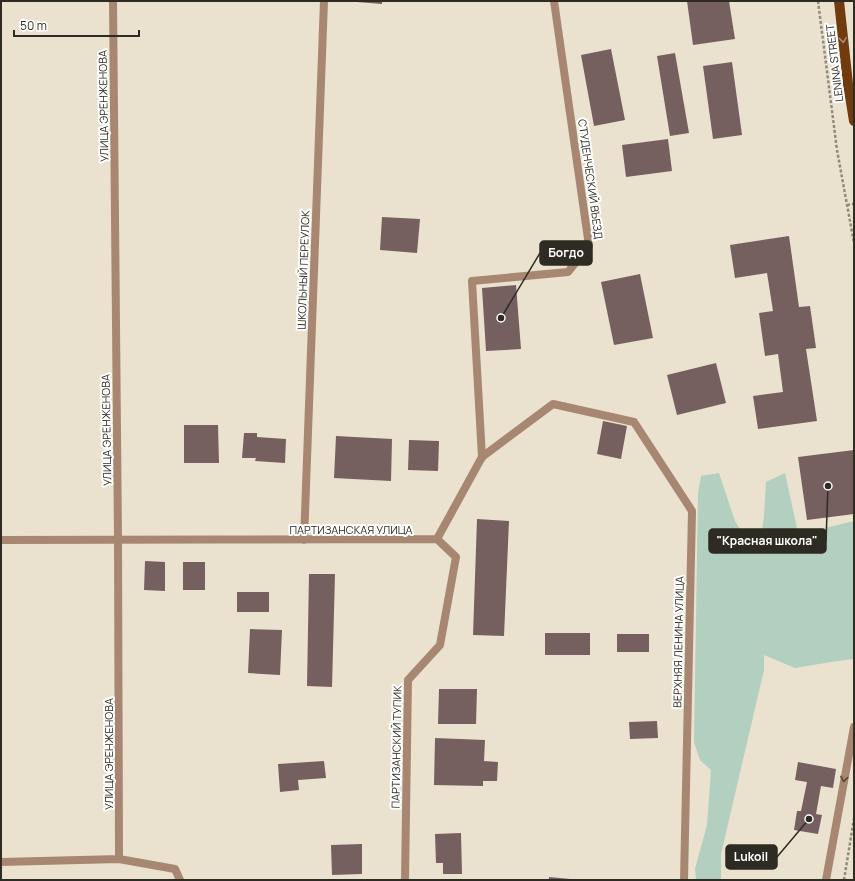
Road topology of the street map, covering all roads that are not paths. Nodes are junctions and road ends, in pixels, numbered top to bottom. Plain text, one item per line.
1 (113, 1) edge
2 (324, 1) edge
3 (554, 1) edge
4 (839, 1) edge
5 (854, 121) edge
6 (482, 457) junction
7 (118, 539) junction
8 (437, 539) junction
9 (1, 540) edge
10 (304, 540) junction
11 (854, 727) edge
12 (119, 859) junction
13 (1, 862) edge
14 (180, 880) edge
15 (405, 880) edge
16 (684, 880) edge
17 (826, 880) edge

1 - 7 street, УЛИЦА ЭРЕНЖЕНОВА
2 - 10 street, ШКОЛЬНЫЙ ПЕРЕУЛОК
3 - 6 street, СТУДЕНЧЕСКИЙ ВЪЕЗД
4 -> 5 main road, LENINA STREET
6 - 8 street
6 - 16 street, ВЕРХНЯЯ ЛЕНИНА УЛИЦА
7 - 9 street, ПАРТИЗАНСКАЯ УЛИЦА
7 - 10 street, ПАРТИЗАНСКАЯ УЛИЦА
7 - 12 street, УЛИЦА ЭРЕНЖЕНОВА
8 - 10 street, ПАРТИЗАНСКАЯ УЛИЦА
8 - 15 street, ПАРТИЗАНСКИЙ ТУПИК
11 -> 17 street
12 - 13 street
12 - 14 street

